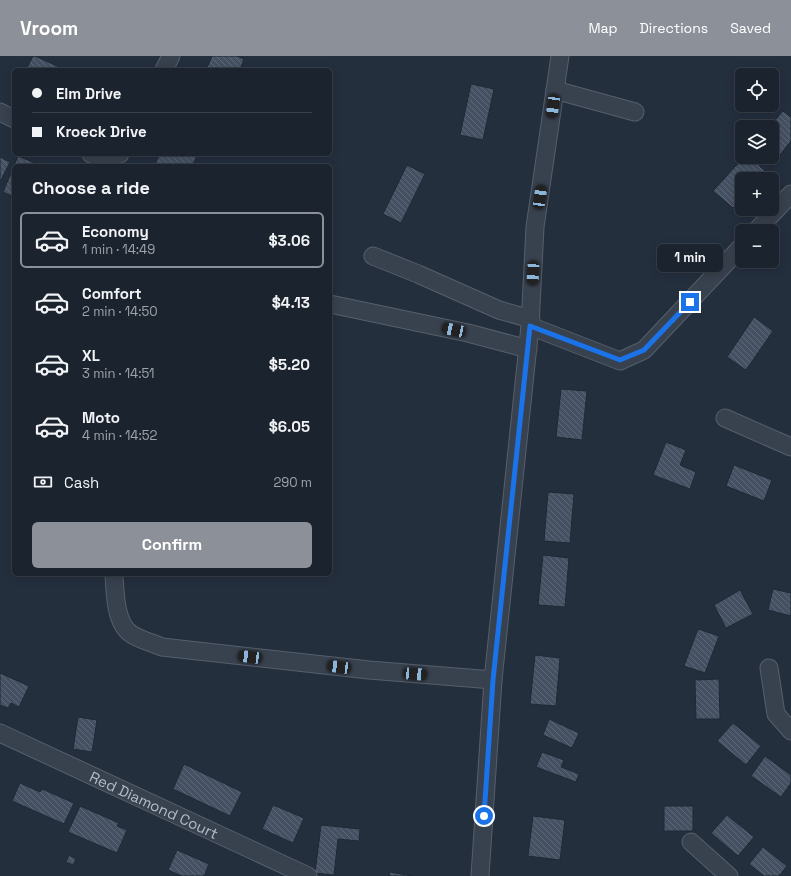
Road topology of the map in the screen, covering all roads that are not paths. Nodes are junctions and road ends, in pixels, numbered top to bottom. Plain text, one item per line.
1 (171, 56) edge
2 (560, 56) edge
3 (165, 68) edge
4 (555, 90) junction
5 (0, 112) edge
6 (635, 112) dead end
7 (12, 118) edge
8 (95, 156) edge
9 (110, 156) edge
10 (791, 194) edge
11 (763, 224) edge
12 (735, 253) edge
13 (373, 256) dead end
14 (332, 304) edge
15 (531, 323) junction
16 (528, 349) junction
17 (725, 418) dead end
18 (791, 448) edge
19 (114, 576) edge
20 (769, 668) dead end
21 (493, 680) junction
22 (791, 731) edge
23 (0, 733) edge
24 (691, 842) dead end
25 (308, 876) edge
26 (480, 876) edge
27 (729, 876) edge

1 - 3 street
2 - 4 street
4 - 6 street
4 - 15 street
5 - 7 street
8 - 9 street
10 - 11 street
12 - 15 street
13 - 15 street
14 - 16 street
15 - 16 street
16 - 21 street
17 - 18 street
19 - 21 street
20 - 22 street
21 - 26 street
23 - 25 street, Red Diamond Court
24 - 27 street

